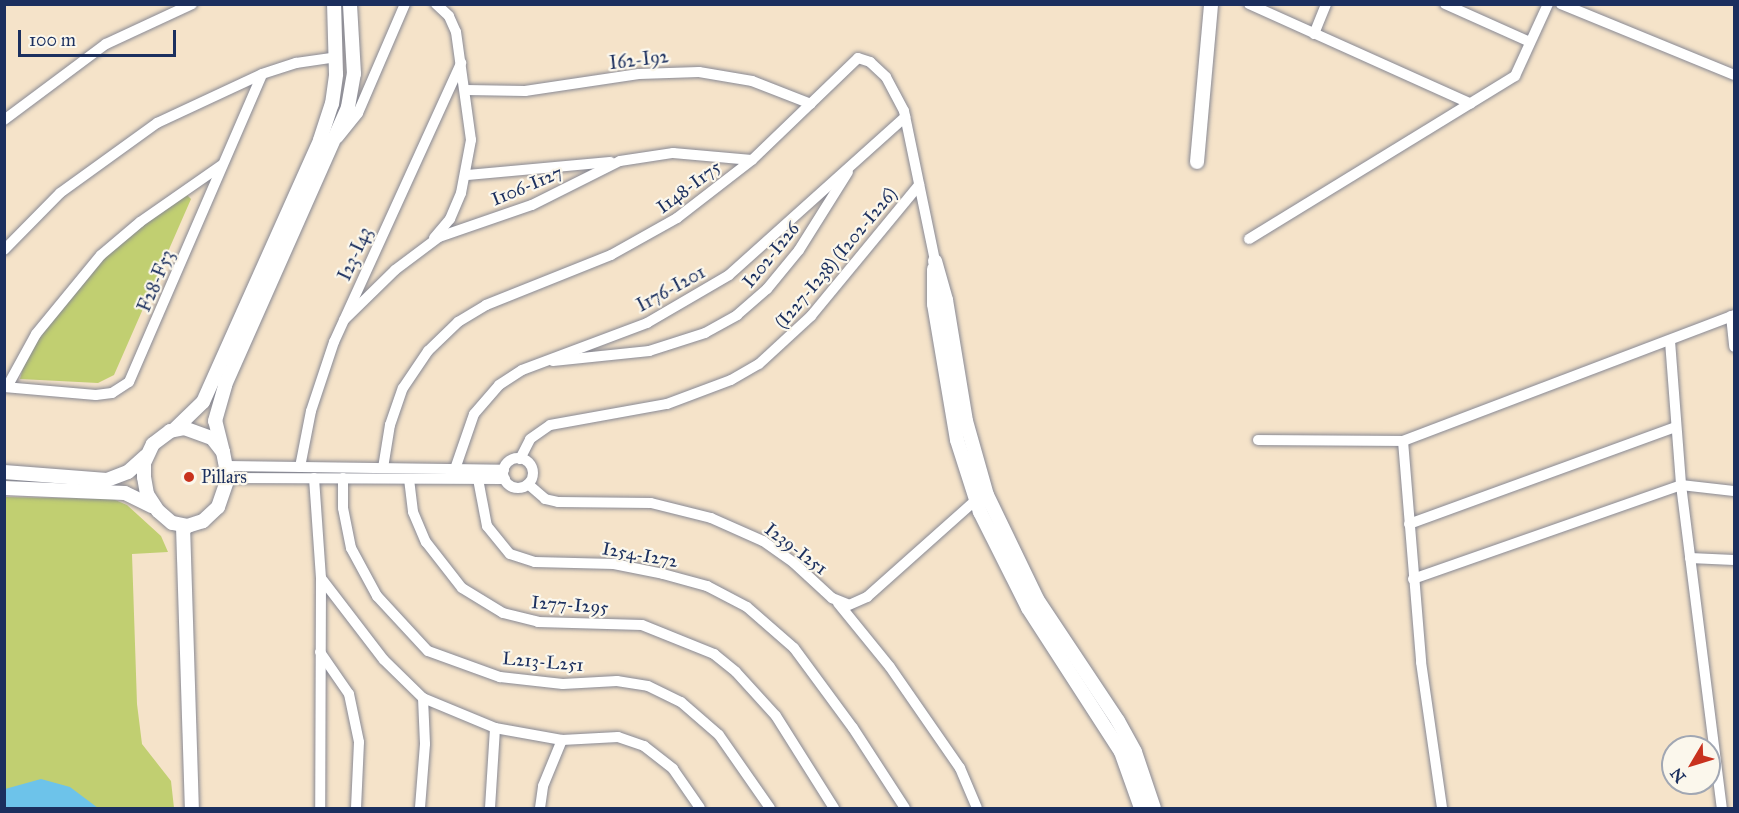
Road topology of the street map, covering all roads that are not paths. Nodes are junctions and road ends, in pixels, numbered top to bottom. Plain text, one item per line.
1 (192, 4) edge
2 (334, 4) edge
3 (350, 4) edge
4 (405, 4) edge
5 (436, 4) edge
6 (1211, 4) edge
7 (1249, 4) edge
8 (1326, 4) edge
9 (1445, 4) edge
10 (1548, 4) edge
11 (1561, 4) edge
12 (1461, 8) edge
13 (1314, 34) junction
14 (1530, 42) junction
15 (337, 57) junction
16 (461, 63) junction
17 (262, 74) junction
18 (1734, 75) edge
19 (466, 90) junction
20 (811, 104) junction
21 (1471, 104) junction
22 (905, 117) junction
23 (4, 120) edge
24 (335, 141) junction
25 (752, 160) junction
26 (620, 161) junction
27 (855, 162) junction
28 (1197, 162) dead end
29 (224, 164) junction
30 (467, 175) junction
31 (919, 185) junction
32 (1249, 238) dead end
33 (427, 245) junction
34 (4, 250) edge
35 (935, 261) joint
36 (1733, 315) edge
37 (344, 320) junction
38 (1670, 341) junction
39 (1734, 347) edge
40 (544, 362) junction
41 (6, 387) edge
42 (1676, 427) junction
43 (176, 428) junction
44 (1258, 440) dead end
45 (1403, 441) junction
46 (223, 452) junction
47 (146, 456) junction
48 (520, 459) junction
49 (300, 467) junction
50 (383, 468) junction
51 (455, 469) junction
52 (4, 472) edge
53 (228, 472) junction
54 (504, 474) junction
55 (314, 478) junction
56 (343, 478) junction
57 (409, 479) junction
58 (478, 479) junction
59 (528, 484) junction
60 (1681, 485) junction
61 (4, 488) edge
62 (1734, 491) edge
63 (981, 498) junction
64 (154, 507) junction
65 (1408, 524) junction
66 (183, 526) junction
67 (1690, 558) junction
68 (1734, 560) edge
69 (321, 578) junction
70 (1413, 579) junction
71 (836, 600) junction
72 (320, 651) junction
73 (423, 698) junction
74 (495, 728) junction
75 (562, 740) junction
76 (192, 808) edge
77 (320, 808) edge
78 (356, 808) edge
79 (420, 808) edge
80 (490, 808) edge
81 (540, 808) edge
82 (700, 808) edge
83 (770, 808) edge
84 (834, 808) edge
85 (905, 808) edge
86 (977, 808) edge
87 (1141, 808) edge
88 (1154, 808) edge
89 (1442, 808) edge
90 (1722, 808) edge

1 - 23 street
2 - 15 street
3 - 24 street
4 - 24 street
5 - 16 street
6 - 28 street
7 - 13 street
8 - 13 street
9 - 12 street
10 - 14 street
11 - 18 street
12 - 14 street
13 - 21 street
14 - 21 street
15 - 17 street
15 - 43 street
16 - 19 street
16 - 37 street, I23-I43
17 - 29 street, F28-F53
17 - 34 street
19 - 20 street, I62-I92
19 - 30 street
20 - 22 street, I148-I175
20 - 25 street, I148-I175
21 - 32 street
22 - 27 street, I176-I201
22 - 31 street, I148-I175
24 - 46 street
25 - 26 street, I106-I127
25 - 50 street, I148-I175
26 - 30 street
26 - 33 street, I106-I127
27 - 40 street, I176-I201
27 - 40 street, I202-I226
29 - 41 street
29 - 41 street, F28-F53
30 - 33 street
31 - 35 street, I148-I175
31 - 48 street, (I227-I238) (I202-I226)
33 - 37 street, I106-I127
35 - 63 street
36 - 38 street
36 - 39 street
37 - 49 street, I23-I43
38 - 42 street
38 - 45 street
40 - 51 street, I176-I201
42 - 60 street
42 - 65 street
43 - 46 street
43 - 47 street
44 - 45 street
45 - 65 street
46 - 53 street
47 - 52 street
47 - 64 street
48 - 54 street
48 - 59 street
49 - 50 street
49 - 53 street
50 - 51 street
51 - 54 street
53 - 55 street
53 - 66 street
54 - 58 street
54 - 59 street
55 - 56 street
55 - 69 street
56 - 57 street
56 - 83 street, L213-L251
57 - 58 street
57 - 84 street, I277-I295
58 - 85 street, I254-I272
59 - 71 street, I239-I251
60 - 62 street
60 - 67 street
60 - 70 street
61 - 64 street
63 - 71 street, I239-I251
63 - 87 street
63 - 88 street
64 - 66 street
65 - 70 street
66 - 76 street
67 - 68 street
67 - 90 street
69 - 72 street
69 - 73 street
70 - 89 street
71 - 86 street
72 - 77 street
72 - 78 street
73 - 74 street
73 - 79 street
74 - 75 street
74 - 80 street
75 - 81 street
75 - 82 street

